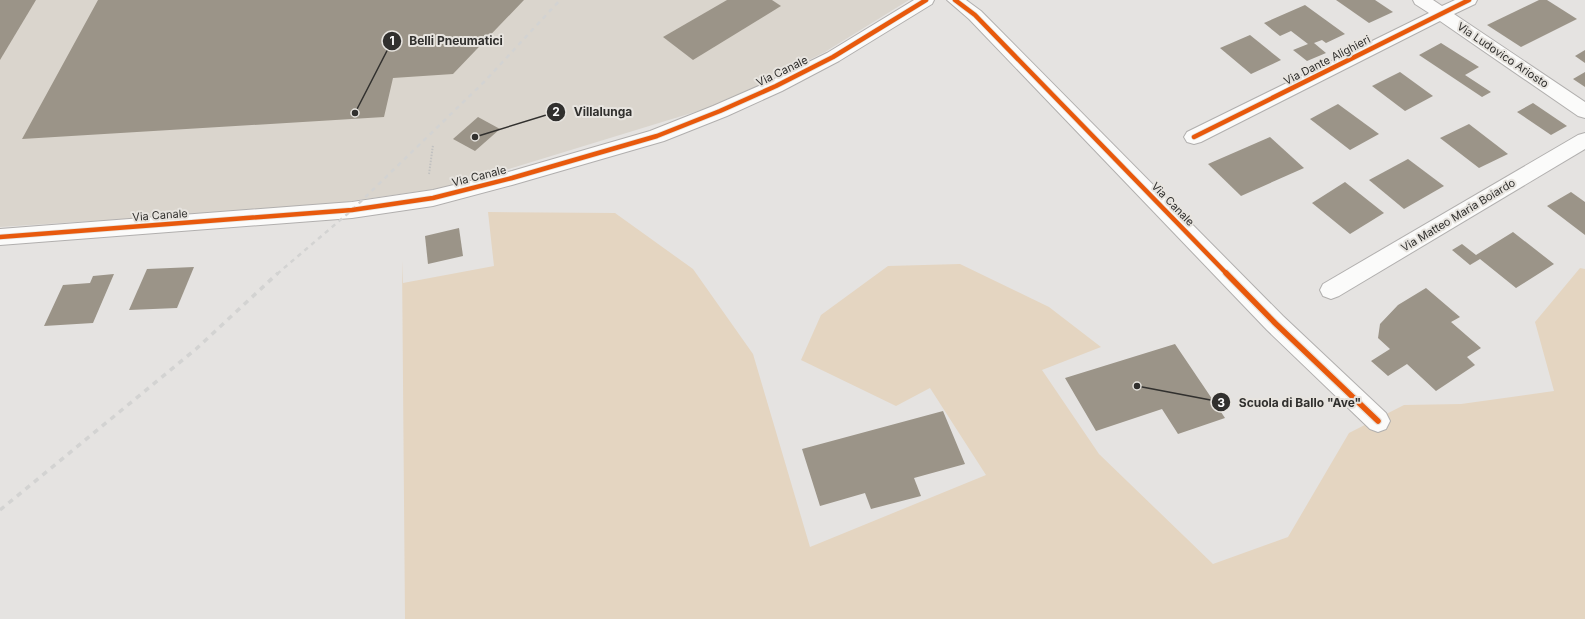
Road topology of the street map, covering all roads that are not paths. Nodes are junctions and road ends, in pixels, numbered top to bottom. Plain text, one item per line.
1 (926, 0) edge
2 (955, 0) edge
3 (1421, 0) edge
4 (1469, 0) edge
5 (1442, 14) junction
6 (1585, 111) edge
7 (1194, 137) dead end
8 (1585, 140) edge
9 (0, 237) edge
10 (1331, 290) dead end
11 (1378, 421) dead end

1 - 9 street, Via Canale
2 - 11 street, Via Canale
3 - 5 street, Via Ludovico Ariosto
4 - 5 street, Via Dante Alighieri
5 - 6 street, Via Ludovico Ariosto
5 - 7 street, Via Dante Alighieri
8 - 10 street, Via Matteo Maria Boiardo

